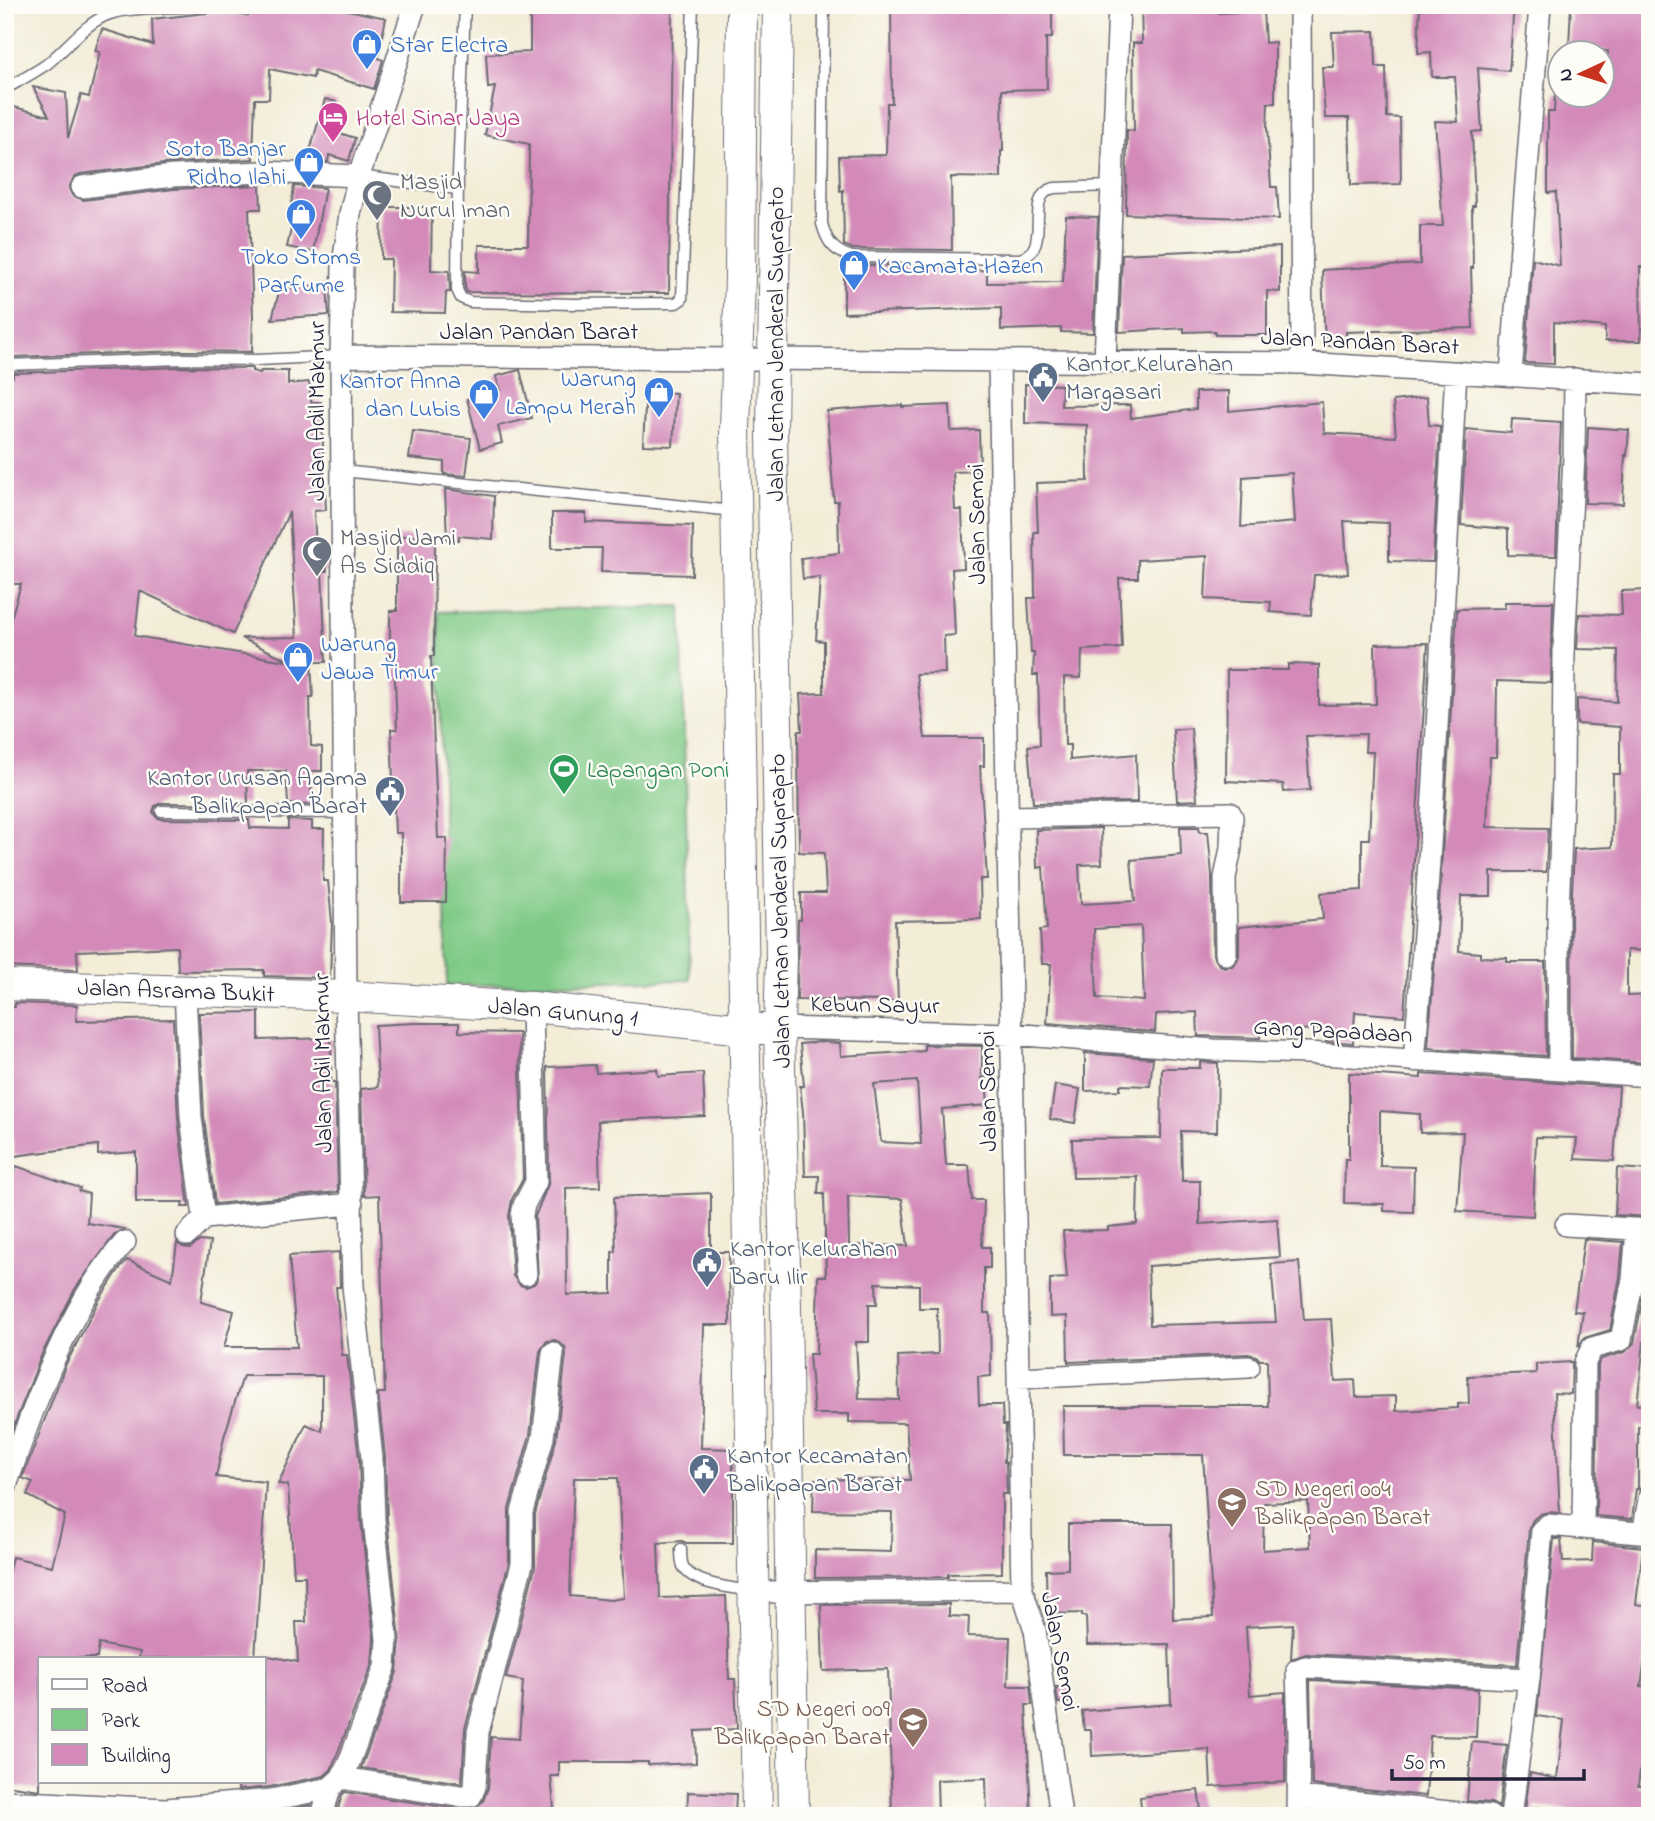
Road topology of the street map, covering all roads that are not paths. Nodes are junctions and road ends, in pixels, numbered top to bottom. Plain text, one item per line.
1 (206, 5) edge
2 (414, 5) edge
3 (465, 5) edge
4 (693, 5) edge
5 (742, 5) edge
6 (778, 5) edge
7 (824, 5) edge
8 (1119, 5) edge
9 (1300, 5) edge
10 (1540, 5) edge
11 (178, 7) edge
12 (5, 89) edge
13 (359, 176) junction
14 (1112, 186) junction
15 (82, 187) dead end
16 (457, 189) junction
17 (341, 356) junction
18 (737, 359) junction
19 (774, 359) junction
20 (1105, 361) junction
21 (999, 362) junction
22 (1302, 363) junction
23 (5, 365) edge
24 (1456, 372) junction
25 (1511, 374) junction
26 (1575, 379) junction
27 (1650, 384) edge
28 (342, 471) junction
29 (736, 512) junction
30 (161, 811) dead end
31 (345, 813) junction
32 (1008, 817) junction
33 (1226, 954) dead end
34 (5, 985) edge
35 (185, 991) junction
36 (346, 996) junction
37 (532, 1007) junction
38 (779, 1028) junction
39 (744, 1029) junction
40 (1012, 1034) junction
41 (1414, 1061) junction
42 (1559, 1070) junction
43 (1650, 1076) edge
44 (352, 1204) junction
45 (204, 1218) junction
46 (1566, 1225) dead end
47 (1643, 1230) edge
48 (187, 1235) dead end
49 (125, 1242) dead end
50 (526, 1274) dead end
51 (553, 1353) dead end
52 (1249, 1367) dead end
53 (1018, 1378) junction
54 (5, 1489) edge
55 (1650, 1494) edge
56 (1583, 1528) junction
57 (1646, 1534) edge
58 (681, 1549) dead end
59 (1022, 1590) junction
60 (754, 1592) junction
61 (789, 1593) junction
62 (1530, 1679) junction
63 (335, 1783) junction
64 (5, 1801) edge
65 (1299, 1806) edge
66 (166, 1812) edge
67 (321, 1816) edge
68 (757, 1816) edge
69 (794, 1816) edge
70 (1061, 1816) edge
71 (1490, 1816) edge
72 (1511, 1816) edge

1 - 11 lane
2 - 13 street, Jalan Adil Makmur
3 - 16 lane
4 - 16 lane
5 - 18 main road, Jalan Letnan Jenderal Suprapto
6 - 19 main road, Jalan Letnan Jenderal Suprapto
7 - 14 lane
8 - 14 street
9 - 22 street
10 - 25 street
11 - 12 lane
13 - 15 street
13 - 16 lane
13 - 17 street, Jalan Adil Makmur
14 - 20 street
17 - 18 street, Jalan Pandan Barat
17 - 23 lane
17 - 28 street, Jalan Adil Makmur
18 - 19 street, Jalan Pandan Barat
18 - 29 main road, Jalan Letnan Jenderal Suprapto
19 - 21 street, Jalan Pandan Barat
19 - 38 main road, Jalan Letnan Jenderal Suprapto
20 - 21 street, Jalan Pandan Barat
20 - 22 street, Jalan Pandan Barat
21 - 32 street, Jalan Semoi
22 - 24 street, Jalan Pandan Barat
24 - 25 street, Jalan Pandan Barat
24 - 41 street
25 - 26 street, Jalan Pandan Barat
26 - 27 street, Jalan Pandan Barat
26 - 42 street
28 - 29 lane
28 - 31 street, Jalan Adil Makmur
29 - 39 main road, Jalan Letnan Jenderal Suprapto
30 - 31 lane
31 - 36 street, Jalan Adil Makmur
32 - 33 street
32 - 40 street, Jalan Semoi
34 - 35 main road, Jalan Asrama Bukit
35 - 36 main road, Jalan Asrama Bukit
35 - 45 street
36 - 37 main road, Jalan Gunung 1
36 - 44 street, Jalan Adil Makmur
37 - 39 main road, Jalan Gunung 1
37 - 50 street
38 - 39 main road, Jalan Gunung 1
38 - 40 street, Kebun Sayur
38 - 61 main road, Jalan Letnan Jenderal Suprapto
39 - 60 main road, Jalan Letnan Jenderal Suprapto
40 - 41 street, Gang Papadaan
40 - 53 street, Jalan Semoi
41 - 42 street, Gang Papadaan
42 - 43 street, Gang Papadaan
44 - 45 street
44 - 63 street, Jalan Adil Makmur
45 - 48 street
46 - 47 street
47 - 56 street
49 - 54 street
51 - 63 street
52 - 53 street
53 - 59 street, Jalan Semoi
55 - 57 street
56 - 57 street
56 - 62 street
58 - 60 lane
59 - 61 street
59 - 70 street, Jalan Semoi
60 - 61 street
60 - 68 main road, Jalan Letnan Jenderal Suprapto
61 - 69 main road, Jalan Letnan Jenderal Suprapto
62 - 65 street
62 - 72 street
63 - 66 street
63 - 67 street, Jalan Adil Makmur
64 - 66 street
65 - 71 street

